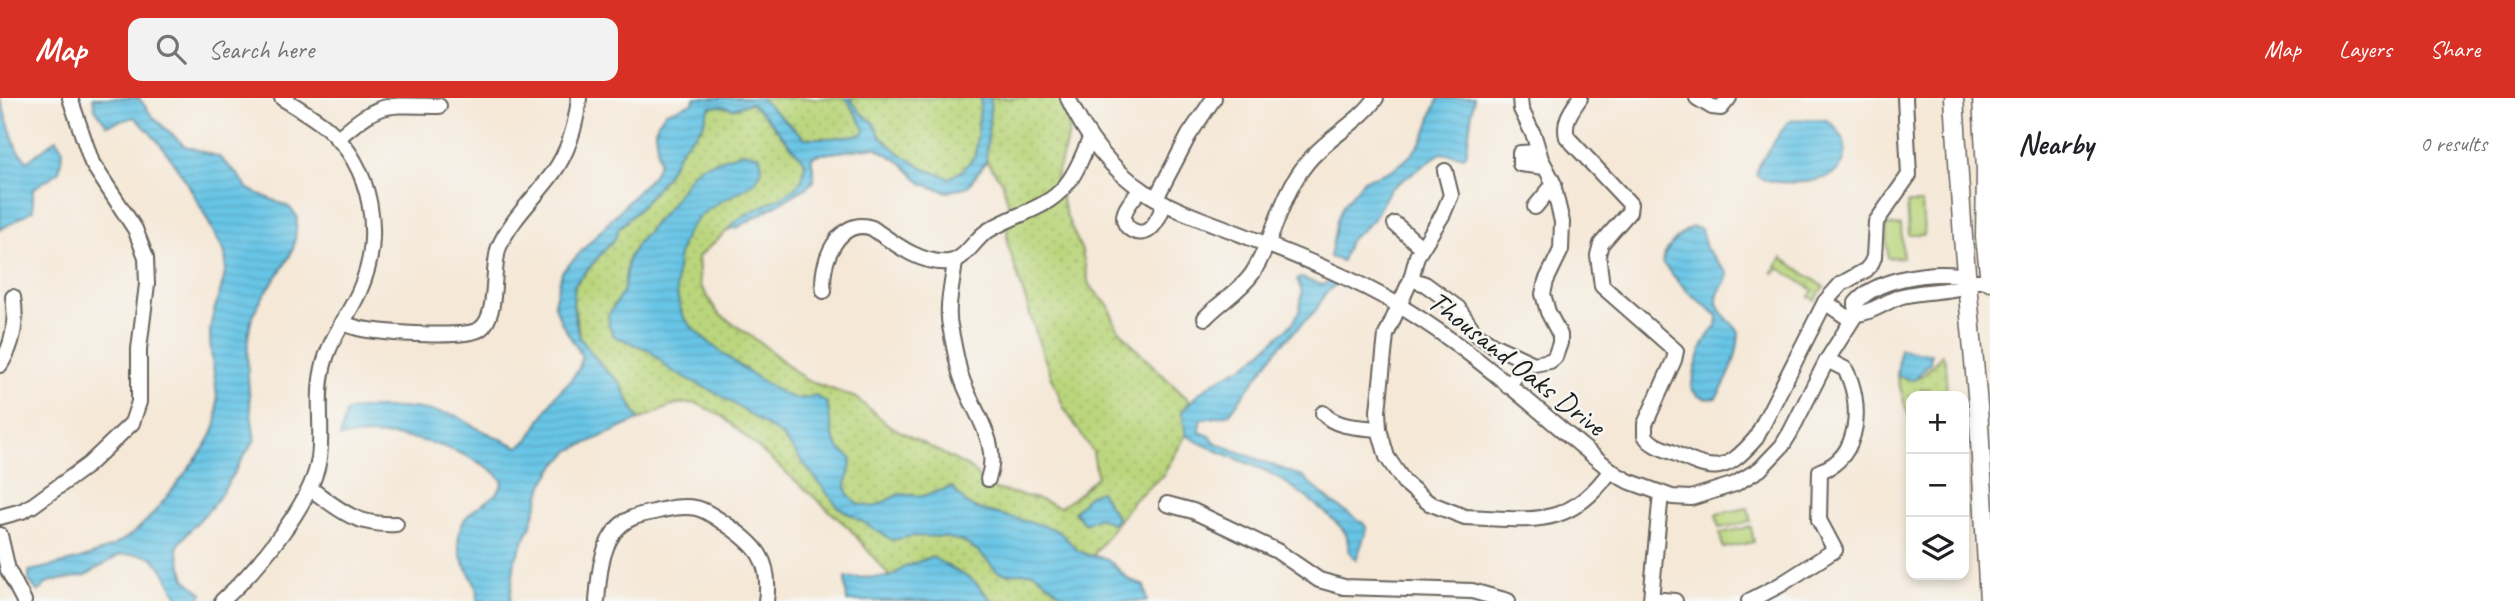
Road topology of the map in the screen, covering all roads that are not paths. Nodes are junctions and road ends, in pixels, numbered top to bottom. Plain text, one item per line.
1 (70, 98) edge
2 (282, 98) edge
3 (579, 98) edge
4 (1068, 98) edge
5 (1214, 98) edge
6 (1376, 98) edge
7 (1520, 98) edge
8 (1580, 98) edge
9 (1697, 98) edge
10 (1729, 98) edge
11 (1905, 98) edge
12 (1954, 98) edge
13 (1982, 98) edge
14 (439, 106) dead end
15 (337, 139) junction
16 (1090, 139) junction
17 (1539, 152) junction
18 (1545, 167) junction
19 (1445, 171) dead end
20 (1553, 184) junction
21 (1141, 189) junction
22 (1161, 200) junction
23 (1535, 207) dead end
24 (1395, 224) dead end
25 (1267, 245) junction
26 (1421, 247) junction
27 (954, 261) junction
28 (1411, 279) junction
29 (1990, 280) edge
30 (1967, 282) junction
31 (824, 291) dead end
32 (13, 297) dead end
33 (1825, 302) junction
34 (1399, 306) junction
35 (1853, 317) junction
36 (1205, 318) dead end
37 (342, 323) junction
38 (1827, 360) junction
39 (1526, 362) junction
40 (0, 365) edge
41 (1508, 386) junction
42 (1323, 413) dead end
43 (1379, 429) junction
44 (1611, 470) junction
45 (988, 480) dead end
46 (311, 489) junction
47 (1661, 493) junction
48 (1167, 503) dead end
49 (0, 517) edge
50 (396, 524) dead end
51 (0, 534) edge
52 (1399, 595) edge
53 (24, 601) edge
54 (222, 601) edge
55 (597, 601) edge
56 (766, 601) edge
57 (1508, 601) edge
58 (1675, 601) edge
59 (1749, 601) edge
60 (1989, 601) edge

1 - 49 street
2 - 15 street
3 - 37 street
4 - 16 street, Thousand Oaks Drive
5 - 22 street
6 - 25 street
7 - 17 street
8 - 33 street
9 - 10 street
11 - 33 street
12 - 30 main road
13 - 29 main road
14 - 15 street
15 - 37 street
16 - 21 street, Thousand Oaks Drive
16 - 27 street
17 - 18 street
17 - 18 street
18 - 20 street
19 - 26 street
20 - 23 street
20 - 39 street
21 - 22 street, Thousand Oaks Drive
21 - 22 street
22 - 25 street, Thousand Oaks Drive
24 - 26 street
25 - 34 street, Thousand Oaks Drive
25 - 36 street
26 - 28 street
27 - 31 street
27 - 45 street
28 - 34 street
28 - 39 street, Thousand Oaks Drive
29 - 30 street, Thousand Oaks Drive
30 - 35 street, Thousand Oaks Drive
30 - 60 main road
32 - 40 street
33 - 35 street
34 - 41 street, Thousand Oaks Drive
34 - 43 street
35 - 38 street, Thousand Oaks Drive
37 - 46 street
38 - 47 street, Thousand Oaks Drive
38 - 59 street
39 - 41 street
41 - 44 street, Thousand Oaks Drive
42 - 43 street
43 - 44 street
44 - 47 street, Thousand Oaks Drive
46 - 50 street
46 - 54 street
47 - 58 street
48 - 52 street
51 - 53 street
52 - 57 street
55 - 56 street

